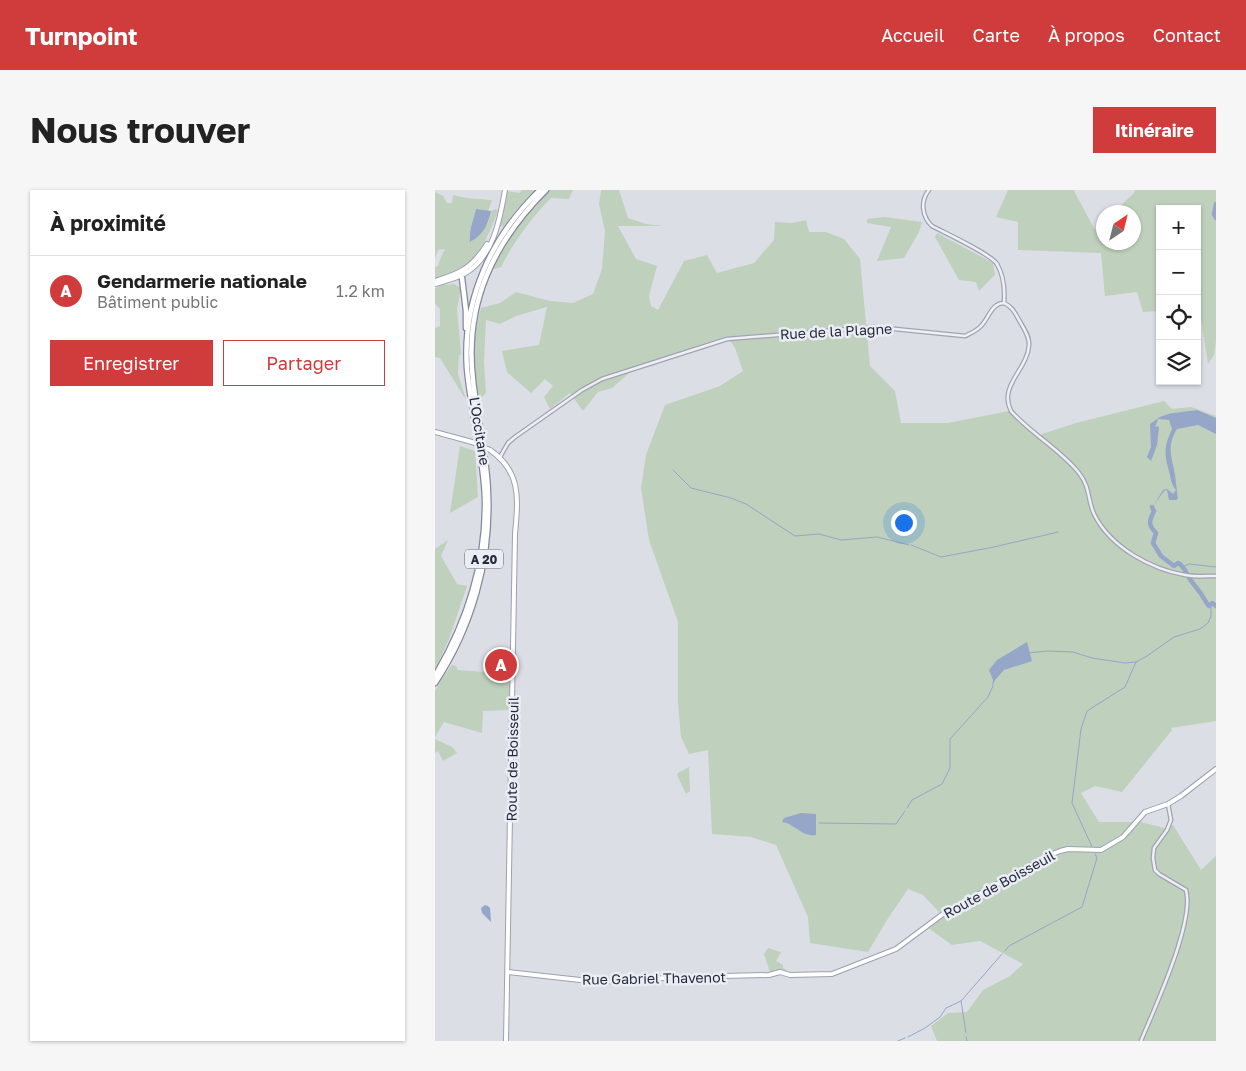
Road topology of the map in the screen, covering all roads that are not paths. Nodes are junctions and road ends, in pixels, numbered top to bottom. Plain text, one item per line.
1 (505, 190) edge
2 (540, 190) edge
3 (546, 190) edge
4 (929, 190) edge
5 (461, 278) junction
6 (449, 280) junction
7 (435, 283) edge
8 (1004, 302) junction
9 (467, 346) junction
10 (435, 432) edge
11 (500, 457) junction
12 (1216, 576) edge
13 (435, 676) edge
14 (435, 683) edge
15 (1216, 769) edge
16 (1168, 804) junction
17 (508, 972) junction
18 (769, 975) joint
19 (506, 1041) edge
20 (1141, 1041) edge

1 - 5 main road
2 - 9 highway, L'Occitane / A 20
3 - 14 highway, L'Occitane / A 20
4 - 8 street
5 - 6 main road
5 - 6 main road
5 - 7 main road
5 - 9 highway
6 - 7 main road
8 - 11 street, Rue de la Plagne
8 - 12 street
9 - 13 highway, L'Occitane / A 20
10 - 11 main road, Route de Boisseuil, bridge
11 - 17 main road, Route de Boisseuil
15 - 16 main road, Route de Boisseuil
16 - 18 main road, Route de Boisseuil
16 - 20 street
17 - 18 main road, Rue Gabriel Thavenot
17 - 19 main road, Route de Boisseuil

